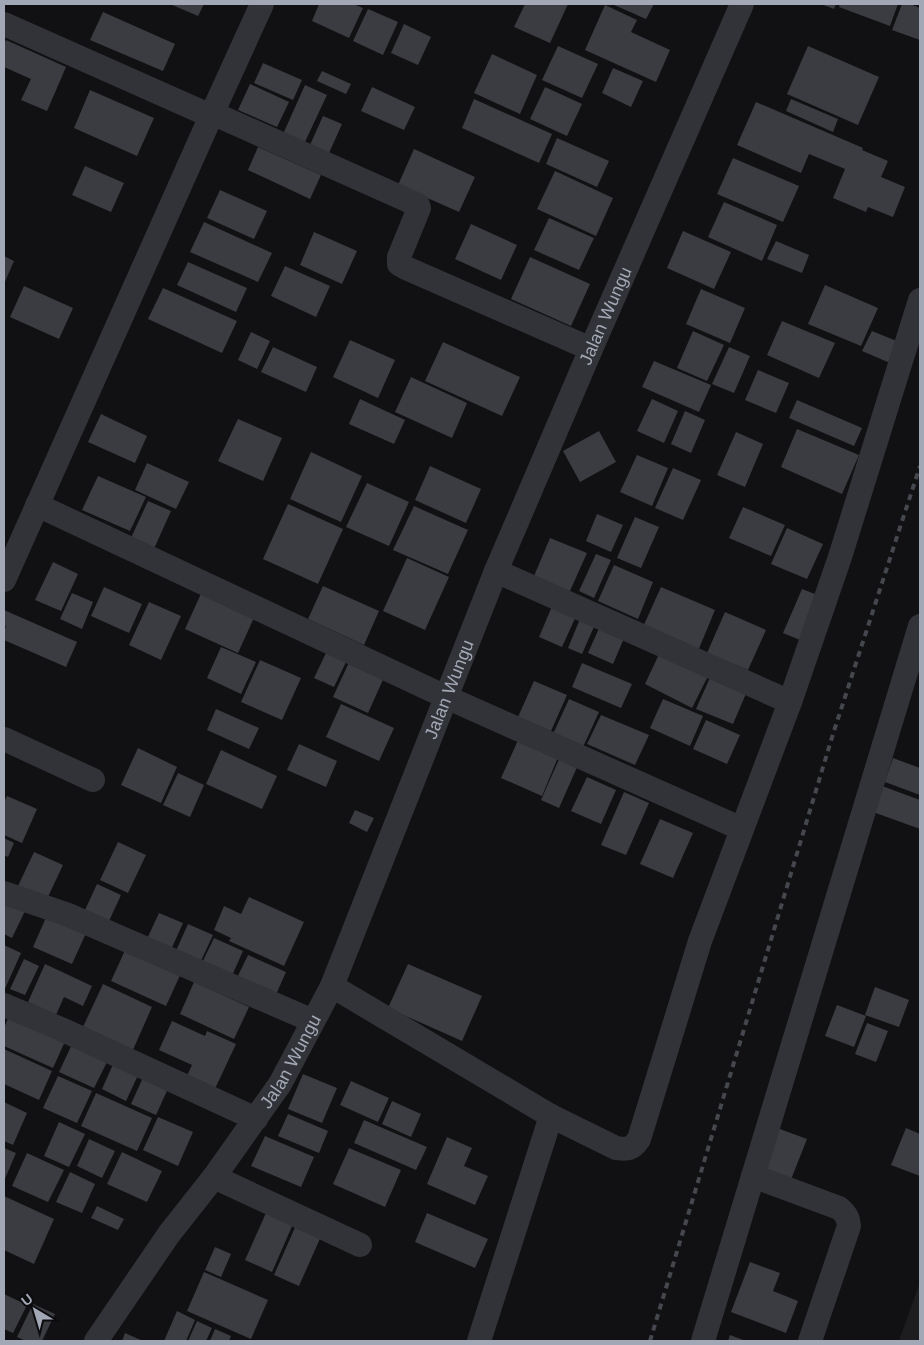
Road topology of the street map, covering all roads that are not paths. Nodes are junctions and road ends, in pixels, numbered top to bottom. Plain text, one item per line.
1 (262, 4) edge
2 (742, 4) edge
3 (4, 24) edge
4 (212, 114) junction
5 (920, 300) edge
6 (591, 349) junction
7 (37, 505) junction
8 (496, 571) junction
9 (4, 580) edge
10 (920, 626) edge
11 (446, 697) junction
12 (790, 702) junction
13 (4, 739) edge
14 (93, 780) dead end
15 (742, 829) junction
16 (4, 893) edge
17 (332, 986) junction
18 (4, 1005) edge
19 (313, 1021) junction
20 (551, 1116) junction
21 (256, 1119) junction
22 (753, 1176) junction
23 (214, 1177) junction
24 (360, 1246) dead end
25 (96, 1341) edge
26 (480, 1341) edge
27 (703, 1341) edge
28 (810, 1341) edge

1 - 4 street
2 - 6 street, Jalan Wungu
3 - 4 street
4 - 6 street
4 - 7 street
5 - 12 street
6 - 8 street, Jalan Wungu
7 - 9 street
7 - 11 street
8 - 11 street, Jalan Wungu
8 - 12 street
10 - 22 street
11 - 15 street
11 - 17 street, Jalan Wungu
12 - 15 street
13 - 14 street
15 - 20 street
16 - 19 street
17 - 19 street, Jalan Wungu
17 - 20 street
18 - 21 street
19 - 21 street, Jalan Wungu
20 - 26 street
21 - 23 street, Jalan Wungu
22 - 27 street
22 - 28 street
23 - 24 street
23 - 25 street, Jalan Wungu

